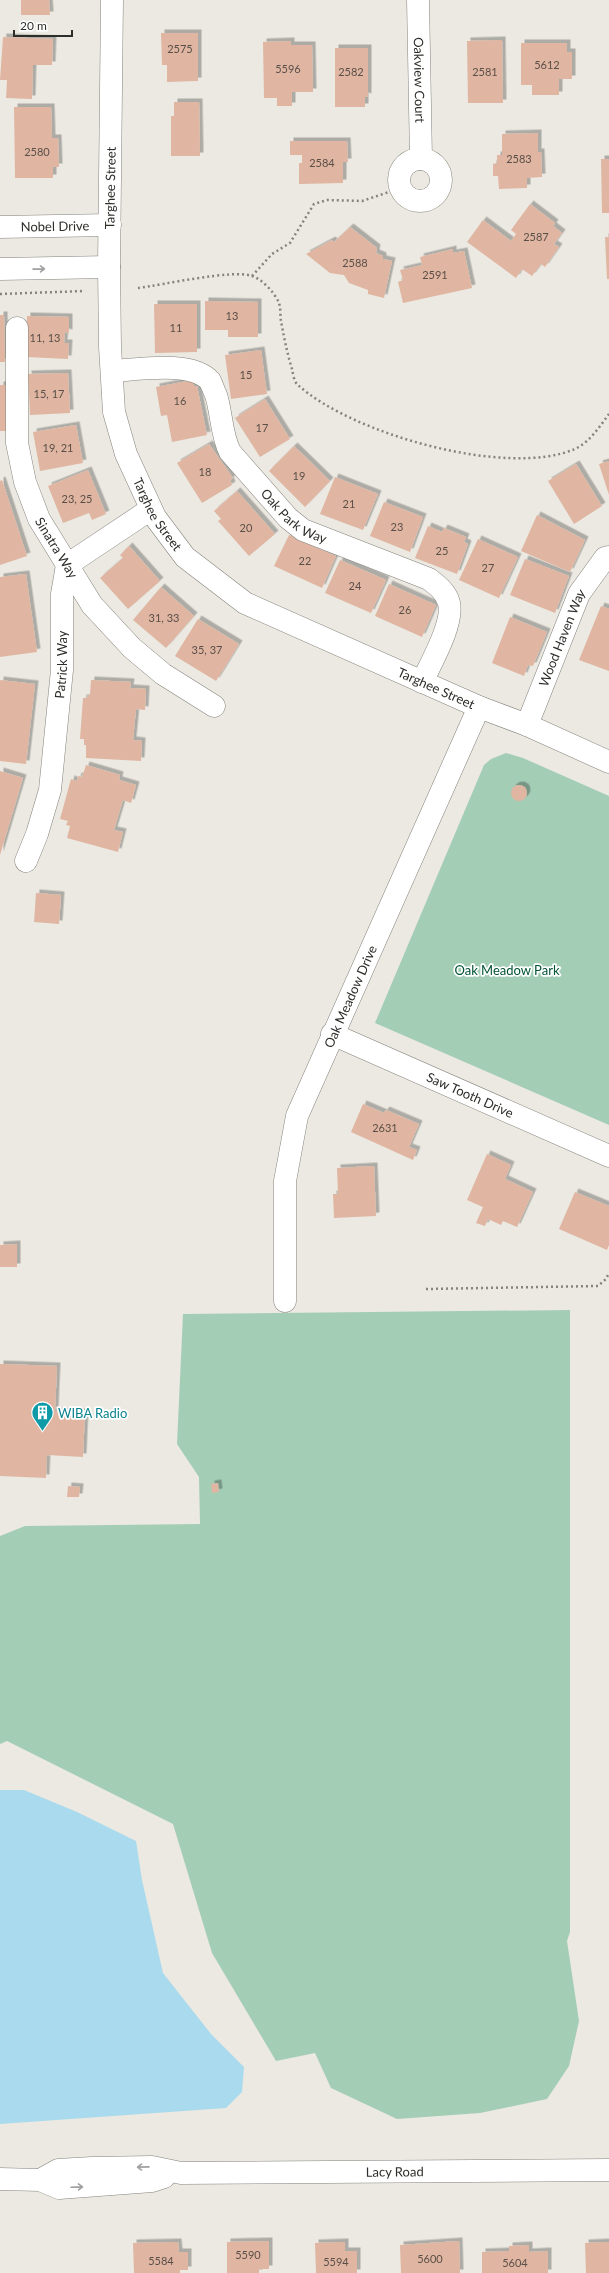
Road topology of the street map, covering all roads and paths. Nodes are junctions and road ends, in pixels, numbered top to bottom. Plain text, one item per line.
1 (112, 0) edge
2 (418, 0) edge
3 (421, 159) junction
4 (401, 188) junction
5 (110, 225) junction
6 (0, 227) edge
7 (109, 267) junction
8 (0, 269) edge
9 (252, 276) junction
10 (138, 288) dead end
11 (85, 291) dead end
12 (0, 294) edge
13 (17, 328) dead end
14 (112, 370) junction
15 (609, 414) edge
16 (151, 509) junction
17 (609, 557) edge
18 (67, 565) junction
19 (422, 682) junction
20 (214, 706) dead end
21 (479, 707) junction
22 (527, 725) junction
23 (609, 762) edge
24 (26, 861) dead end
25 (332, 1034) junction
26 (609, 1156) edge
27 (609, 1272) edge
28 (426, 1289) dead end
29 (285, 1301) dead end
30 (609, 2170) edge
31 (0, 2179) edge

1 - 5 street, Targhee Street
2 - 3 street, Oakview Court
3 - 4 street
3 - 4 street
4 - 9 path
5 - 6 street, Nobel Drive
5 - 7 street, Targhee Street
8 -> 7 street
7 - 14 street, Targhee Street
9 - 10 path
9 - 15 path
11 - 12 path
13 - 18 street, Sinatra Way
14 - 16 street, Targhee Street
14 - 19 street, Oak Park Way
16 - 18 street
16 - 19 street, Targhee Street
17 - 22 street, Wood Haven Way
18 - 20 street, Sinatra Way
18 - 24 street, Patrick Way
19 - 21 street, Targhee Street
21 - 22 street, Targhee Street
21 - 25 street, Oak Meadow Drive
22 - 23 street, Targhee Street
25 - 26 street, Saw Tooth Drive
25 - 29 street, Oak Meadow Drive
27 - 28 path
30 - 31 street, Lacy Road

